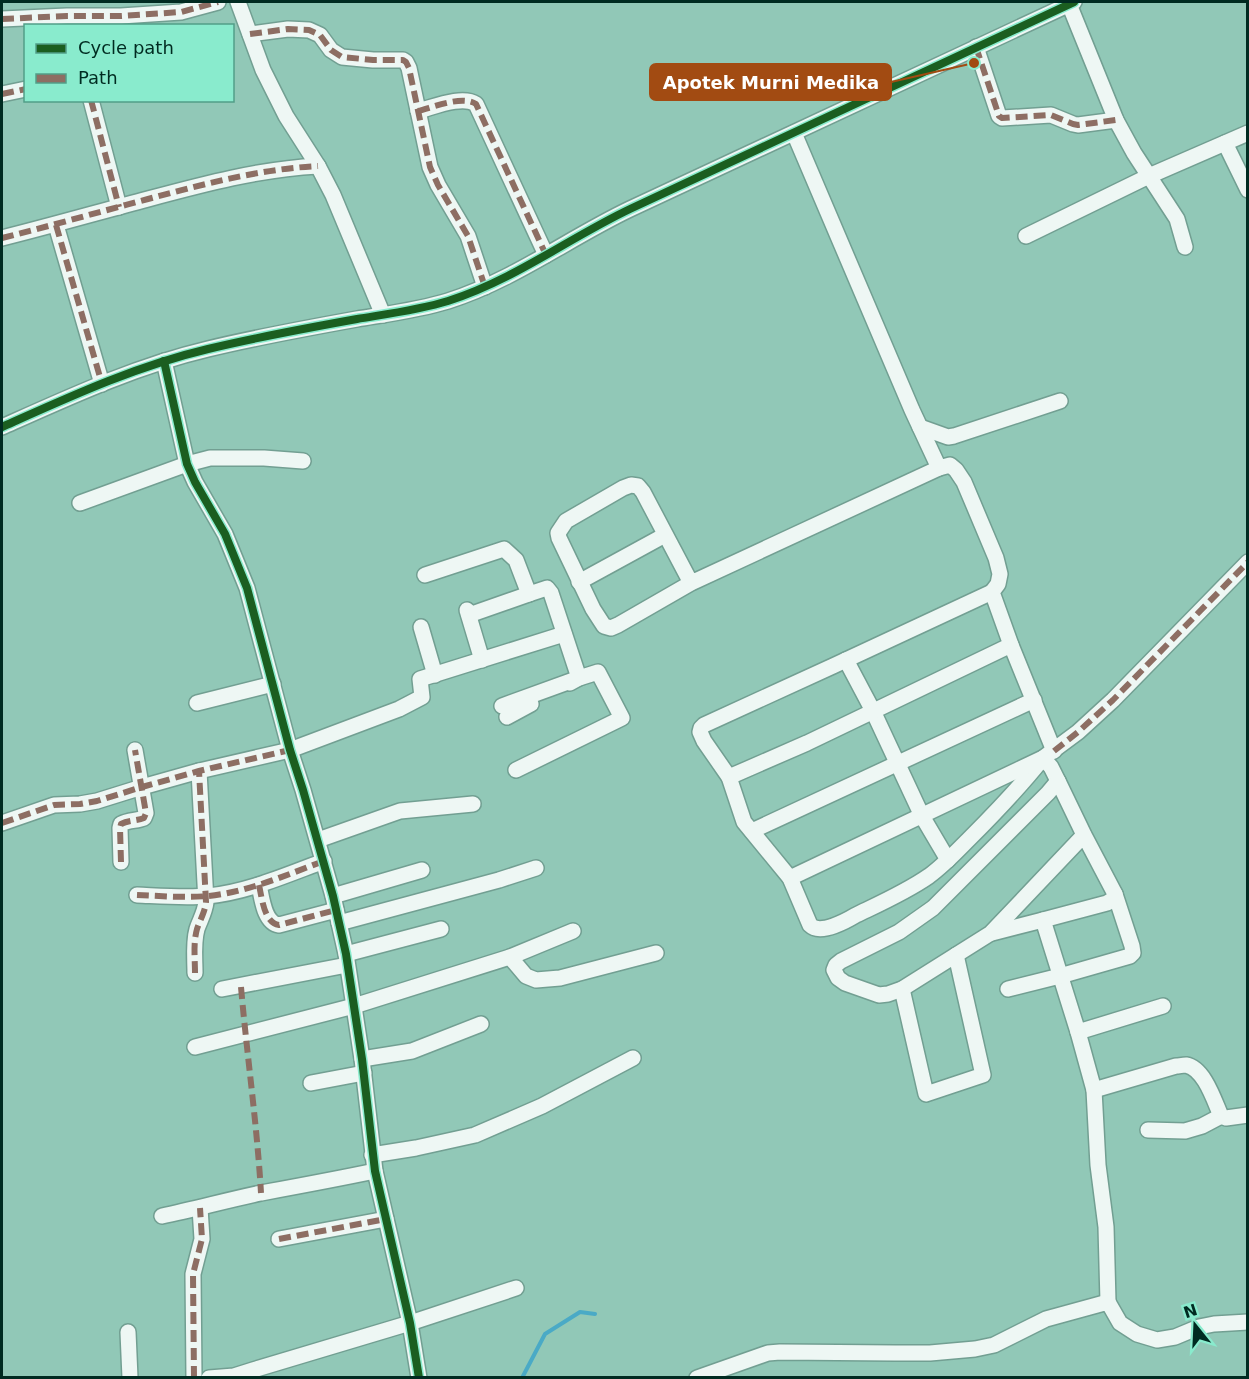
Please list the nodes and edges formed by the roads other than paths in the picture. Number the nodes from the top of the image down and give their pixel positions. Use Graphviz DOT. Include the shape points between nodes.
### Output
graph roads {
  1 [pos="218,2"];
  2 [pos="238,2"];
  3 [pos="1072,3"];
  4 [pos="2,19"];
  5 [pos="69,21"];
  6 [pos="250,34"];
  7 [pos="976,47"];
  8 [pos="24,89"];
  9 [pos="2,94"];
  10 [pos="92,102"];
  11 [pos="418,111"];
  12 [pos="1116,120"];
  13 [pos="794,133"];
  14 [pos="1248,133"];
  15 [pos="1225,143"];
  16 [pos="318,166"];
  17 [pos="1149,176"];
  18 [pos="1248,190"];
  19 [pos="119,207"];
  20 [pos="56,225"];
  21 [pos="1026,236"];
  22 [pos="2,237"];
  23 [pos="1185,247"];
  24 [pos="546,255"];
  25 [pos="485,287"];
  26 [pos="383,315"];
  27 [pos="164,360"];
  28 [pos="102,384"];
  29 [pos="1060,401"];
  30 [pos="2,427"];
  31 [pos="920,427"];
  32 [pos="303,461"];
  33 [pos="187,464"];
  34 [pos="939,468"];
  35 [pos="80,504"];
  36 [pos="666,535"];
  37 [pos="1248,562"];
  38 [pos="425,575"];
  39 [pos="579,582"];
  40 [pos="691,583"];
  41 [pos="992,592"];
  42 [pos="529,594"];
  43 [pos="421,627"];
  44 [pos="564,634"];
  45 [pos="1011,645"];
  46 [pos="482,660"];
  47 [pos="846,660"];
  48 [pos="435,675"];
  49 [pos="579,678"];
  50 [pos="273,684"];
  51 [pos="1034,700"];
  52 [pos="196,703"];
  53 [pos="504,711"];
  54 [pos="873,711"];
  55 [pos="135,750"];
  56 [pos="290,750"];
  57 [pos="898,763"];
  58 [pos="1050,763"];
  59 [pos="516,770"];
  60 [pos="199,771"];
  61 [pos="729,777"];
  62 [pos="142,786"];
  63 [pos="473,804"];
  64 [pos="922,816"];
  65 [pos="2,823"];
  66 [pos="752,831"];
  67 [pos="1084,835"];
  68 [pos="318,840"];
  69 [pos="948,860"];
  70 [pos="324,861"];
  71 [pos="121,862"];
  72 [pos="536,868"];
  73 [pos="422,870"];
  74 [pos="790,878"];
  75 [pos="259,885"];
  76 [pos="1115,894"];
  77 [pos="137,895"];
  78 [pos="206,896"];
  79 [pos="336,910"];
  80 [pos="1043,920"];
  81 [pos="441,929"];
  82 [pos="573,931"];
  83 [pos="991,933"];
  84 [pos="656,953"];
  85 [pos="956,955"];
  86 [pos="510,957"];
  87 [pos="346,960"];
  88 [pos="195,973"];
  89 [pos="1060,976"];
  90 [pos="222,989"];
  91 [pos="902,989"];
  92 [pos="1008,989"];
  93 [pos="354,1006"];
  94 [pos="1162,1006"];
  95 [pos="481,1024"];
  96 [pos="1078,1032"];
  97 [pos="195,1047"];
  98 [pos="633,1058"];
  99 [pos="363,1066"];
  100 [pos="311,1083"];
  101 [pos="1094,1090"];
  102 [pos="1248,1115"];
  103 [pos="1221,1116"];
  104 [pos="1148,1130"];
  105 [pos="372,1155"];
  106 [pos="375,1171"];
  107 [pos="200,1208"];
  108 [pos="162,1216"];
  109 [pos="386,1219"];
  110 [pos="279,1239"];
  111 [pos="516,1288"];
  112 [pos="1108,1302"];
  113 [pos="1248,1322"];
  114 [pos="410,1323"];
  115 [pos="128,1332"];
  116 [pos="130,1377"];
  117 [pos="194,1377"];
  118 [pos="209,1377"];
  119 [pos="419,1377"];
  120 [pos="697,1377"];
  1 -- 5 [label="street" via="181,12"];
  2 -- 6 [label="street"];
  3 -- 7 [label="street"];
  3 -- 12 [label="street"];
  4 -- 5 [label="street"];
  6 -- 11 [label="street" via="309,30 342,57 403,60 409,68"];
  6 -- 16 [label="street" via="273,92"];
  7 -- 12 [label="street" via="1002,118 1051,115 1078,125"];
  7 -- 13 [label="street"];
  8 -- 9 [label="street"];
  10 -- 19 [label="street"];
  11 -- 24 [label="street" via="460,101 476,104"];
  11 -- 25 [label="street" via="430,167 468,236"];
  12 -- 17 [label="street"];
  13 -- 24 [label="street" via="621,214"];
  13 -- 31 [label="street"];
  14 -- 15 [label="street"];
  15 -- 17 [label="street"];
  15 -- 18 [label="street"];
  16 -- 19 [label="street" via="226,179"];
  16 -- 26 [label="street"];
  17 -- 21 [label="street"];
  17 -- 23 [label="street" via="1177,219"];
  19 -- 20 [label="street"];
  20 -- 22 [label="street"];
  20 -- 28 [label="street"];
  24 -- 25 [label="street"];
  25 -- 26 [label="street" via="447,301"];
  26 -- 27 [label="street"];
  27 -- 28 [label="street"];
  27 -- 33 [label="street"];
  28 -- 30 [label="street"];
  29 -- 31 [label="street" via="962,435 948,436"];
  31 -- 34 [label="street"];
  32 -- 33 [label="street" via="234,458"];
  33 -- 35 [label="street"];
  33 -- 50 [label="street" via="225,534 247,588"];
  34 -- 40 [label="street"];
  34 -- 41 [label="street" via="950,465 967,488 1000,573"];
  36 -- 39 [label="street"];
  36 -- 39 [label="street" via="638,486 623,488 566,520 558,533"];
  36 -- 40 [label="street"];
  37 -- 58 [label="street"];
  38 -- 42 [label="street" via="504,549 516,560"];
  39 -- 40 [label="street" via="604,626 610,628"];
  41 -- 45 [label="street"];
  41 -- 47 [label="street"];
  42 -- 44 [label="street" via="547,588"];
  42 -- 46 [label="street" via="468,613"];
  43 -- 48 [label="street"];
  44 -- 46 [label="street"];
  44 -- 49 [label="street"];
  45 -- 51 [label="street"];
  45 -- 54 [label="street"];
  46 -- 48 [label="street"];
  47 -- 54 [label="street"];
  47 -- 61 [label="street" via="701,728 702,736"];
  48 -- 56 [label="street" via="420,679 422,697 399,709"];
  49 -- 53 [label="street"];
  49 -- 59 [label="street" via="598,672 622,718"];
  50 -- 52 [label="street"];
  50 -- 56 [label="street"];
  51 -- 57 [label="street"];
  51 -- 58 [label="street"];
  54 -- 57 [label="street"];
  54 -- 61 [label="street"];
  55 -- 62 [label="street"];
  56 -- 60 [label="street"];
  56 -- 68 [label="street"];
  57 -- 64 [label="street"];
  57 -- 66 [label="street"];
  58 -- 64 [label="street" via="1019,769"];
  58 -- 67 [label="street"];
  58 -- 69 [label="street" via="1022,785"];
  58 -- 91 [label="street" via="1048,793 933,908 899,932 841,961 834,970 845,983 879,995"];
  60 -- 62 [label="street"];
  60 -- 78 [label="street"];
  61 -- 66 [label="street" via="744,822"];
  62 -- 65 [label="street" via="97,801 54,805"];
  62 -- 71 [label="street" via="146,813 144,818 121,824"];
  63 -- 68 [label="street" via="400,811"];
  64 -- 69 [label="street"];
  64 -- 74 [label="street"];
  66 -- 74 [label="street"];
  67 -- 76 [label="street"];
  67 -- 83 [label="street"];
  68 -- 70 [label="street"];
  69 -- 74 [label="street" via="909,888 820,930 810,926"];
  70 -- 75 [label="street"];
  70 -- 79 [label="street"];
  72 -- 79 [label="street" via="499,880"];
  73 -- 79 [label="street"];
  75 -- 78 [label="street"];
  75 -- 79 [label="street" via="274,925"];
  76 -- 80 [label="street" via="1107,903"];
  76 -- 89 [label="street" via="1133,953"];
  77 -- 78 [label="street"];
  78 -- 88 [label="street" via="195,939"];
  79 -- 87 [label="street"];
  80 -- 83 [label="street"];
  80 -- 89 [label="street"];
  81 -- 87 [label="street"];
  82 -- 86 [label="street"];
  83 -- 85 [label="street"];
  84 -- 86 [label="street" via="560,978 536,980 526,976"];
  85 -- 91 [label="street"];
  85 -- 91 [label="street" via="983,1075 926,1094"];
  86 -- 93 [label="street"];
  87 -- 90 [label="street"];
  87 -- 93 [label="street"];
  89 -- 92 [label="street"];
  89 -- 96 [label="street"];
  93 -- 97 [label="street"];
  93 -- 99 [label="street"];
  94 -- 96 [label="street"];
  95 -- 99 [label="street"];
  96 -- 101 [label="street"];
  98 -- 105 [label="street" via="542,1106 475,1135"];
  99 -- 100 [label="street"];
  99 -- 105 [label="street"];
  101 -- 103 [label="street" via="1186,1065 1202,1076"];
  101 -- 112 [label="street"];
  102 -- 103 [label="street"];
  103 -- 104 [label="street" via="1185,1131"];
  105 -- 106 [label="street"];
  106 -- 107 [label="street"];
  106 -- 109 [label="street"];
  107 -- 108 [label="street"];
  107 -- 117 [label="street" via="202,1239 193,1274"];
  109 -- 110 [label="street"];
  109 -- 114 [label="street"];
  111 -- 114 [label="street"];
  112 -- 113 [label="street" via="1120,1323 1156,1340 1214,1324"];
  112 -- 120 [label="street" via="1046,1319 994,1345 975,1349 930,1353 774,1353"];
  114 -- 118 [label="street" via="234,1376"];
  114 -- 119 [label="street"];
  115 -- 116 [label="street"];
}
